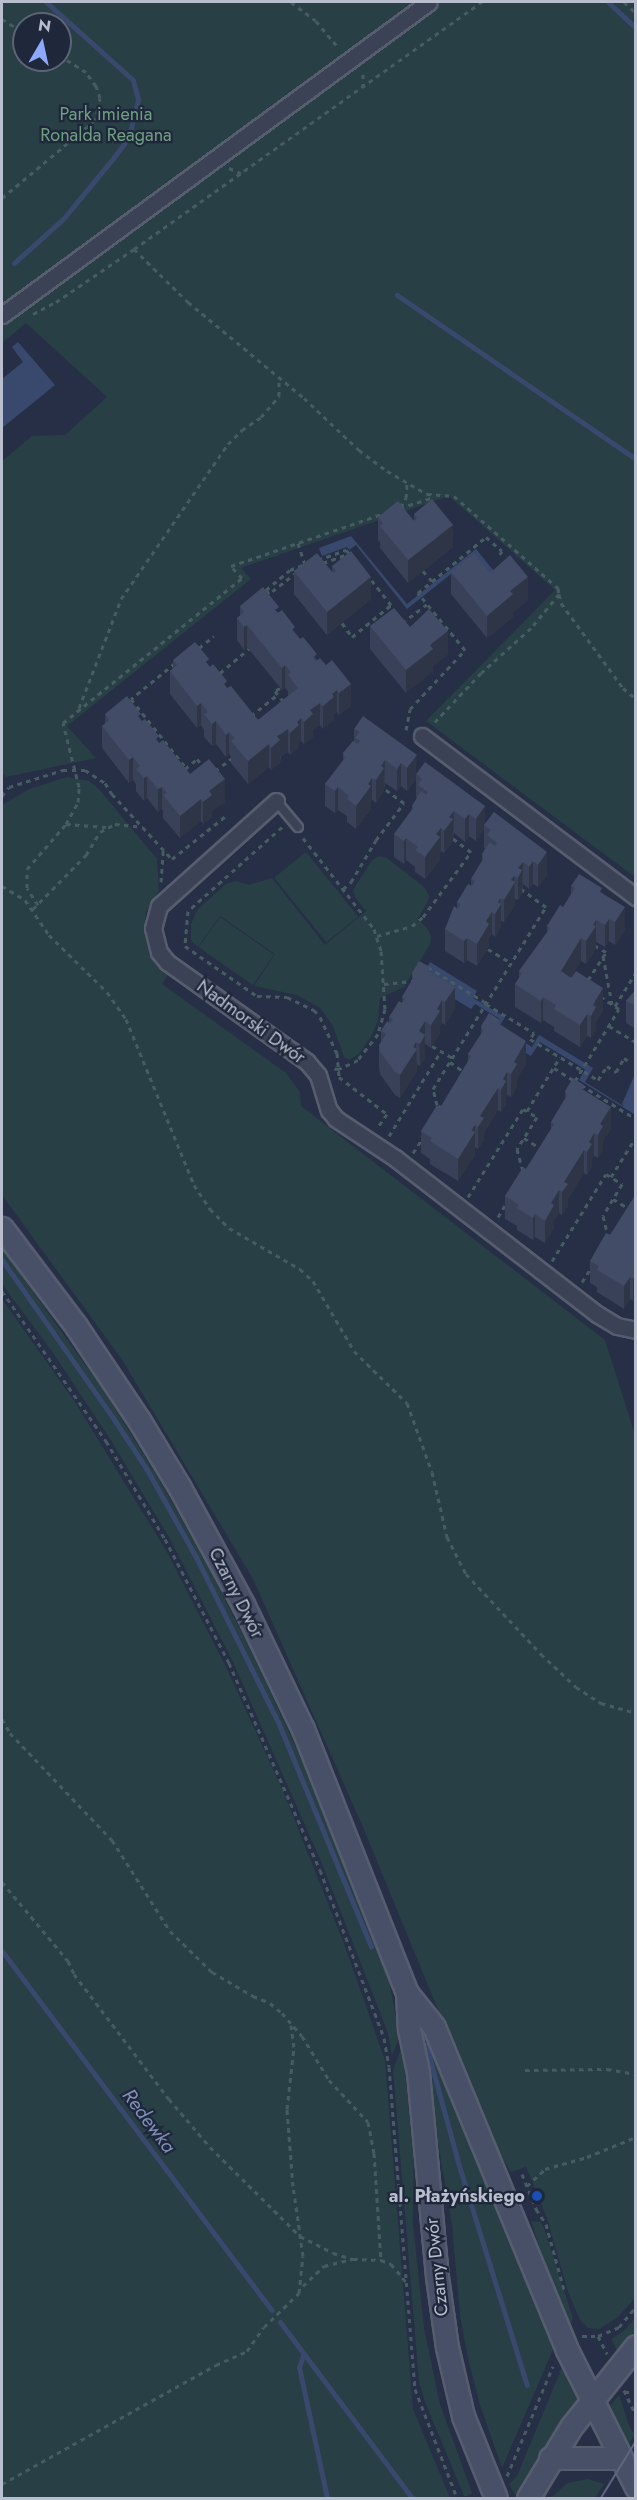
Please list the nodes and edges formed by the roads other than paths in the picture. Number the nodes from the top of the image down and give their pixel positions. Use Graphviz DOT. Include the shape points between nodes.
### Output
graph roads {
  1 [pos="429,2"];
  2 [pos="2,315"];
  3 [pos="422,736"];
  4 [pos="276,801"];
  5 [pos="298,827"];
  6 [pos="636,897"];
  7 [pos="2,1228"];
  8 [pos="636,1330"];
  9 [pos="407,1992"];
  10 [pos="636,2346"];
  11 [pos="591,2399"];
  12 [pos="550,2458"];
  13 [pos="620,2458"];
  14 [pos="636,2487"];
  15 [pos="494,2495"];
  16 [pos="528,2499"];
  1 -- 2 [label="street"];
  3 -- 6 [label="street"];
  4 -- 5 [label="lane"];
  4 -- 8 [label="street, Nadmorski Dwór" via="159,906 153,928 157,946 167,962 315,1069 336,1119 394,1158 597,1314 617,1326"];
  7 -- 9 [label="main road, Czarny Dwór" via="76,1326 139,1420 243,1604 303,1729"];
  9 -- 11 [label="main road, Czarny Dwór" via="434,2027 576,2339"];
  9 -- 15 [label="main road, Czarny Dwór" via="447,2347 463,2416"];
  10 -- 11 [label="main road"];
  11 -- 12 [label="main road"];
  11 -- 13 [label="main road, Czarny Dwór"];
  12 -- 13 [label="main road"];
  12 -- 16 [label="main road"];
  13 -- 14 [label="main road, Czarny Dwór"];
}
